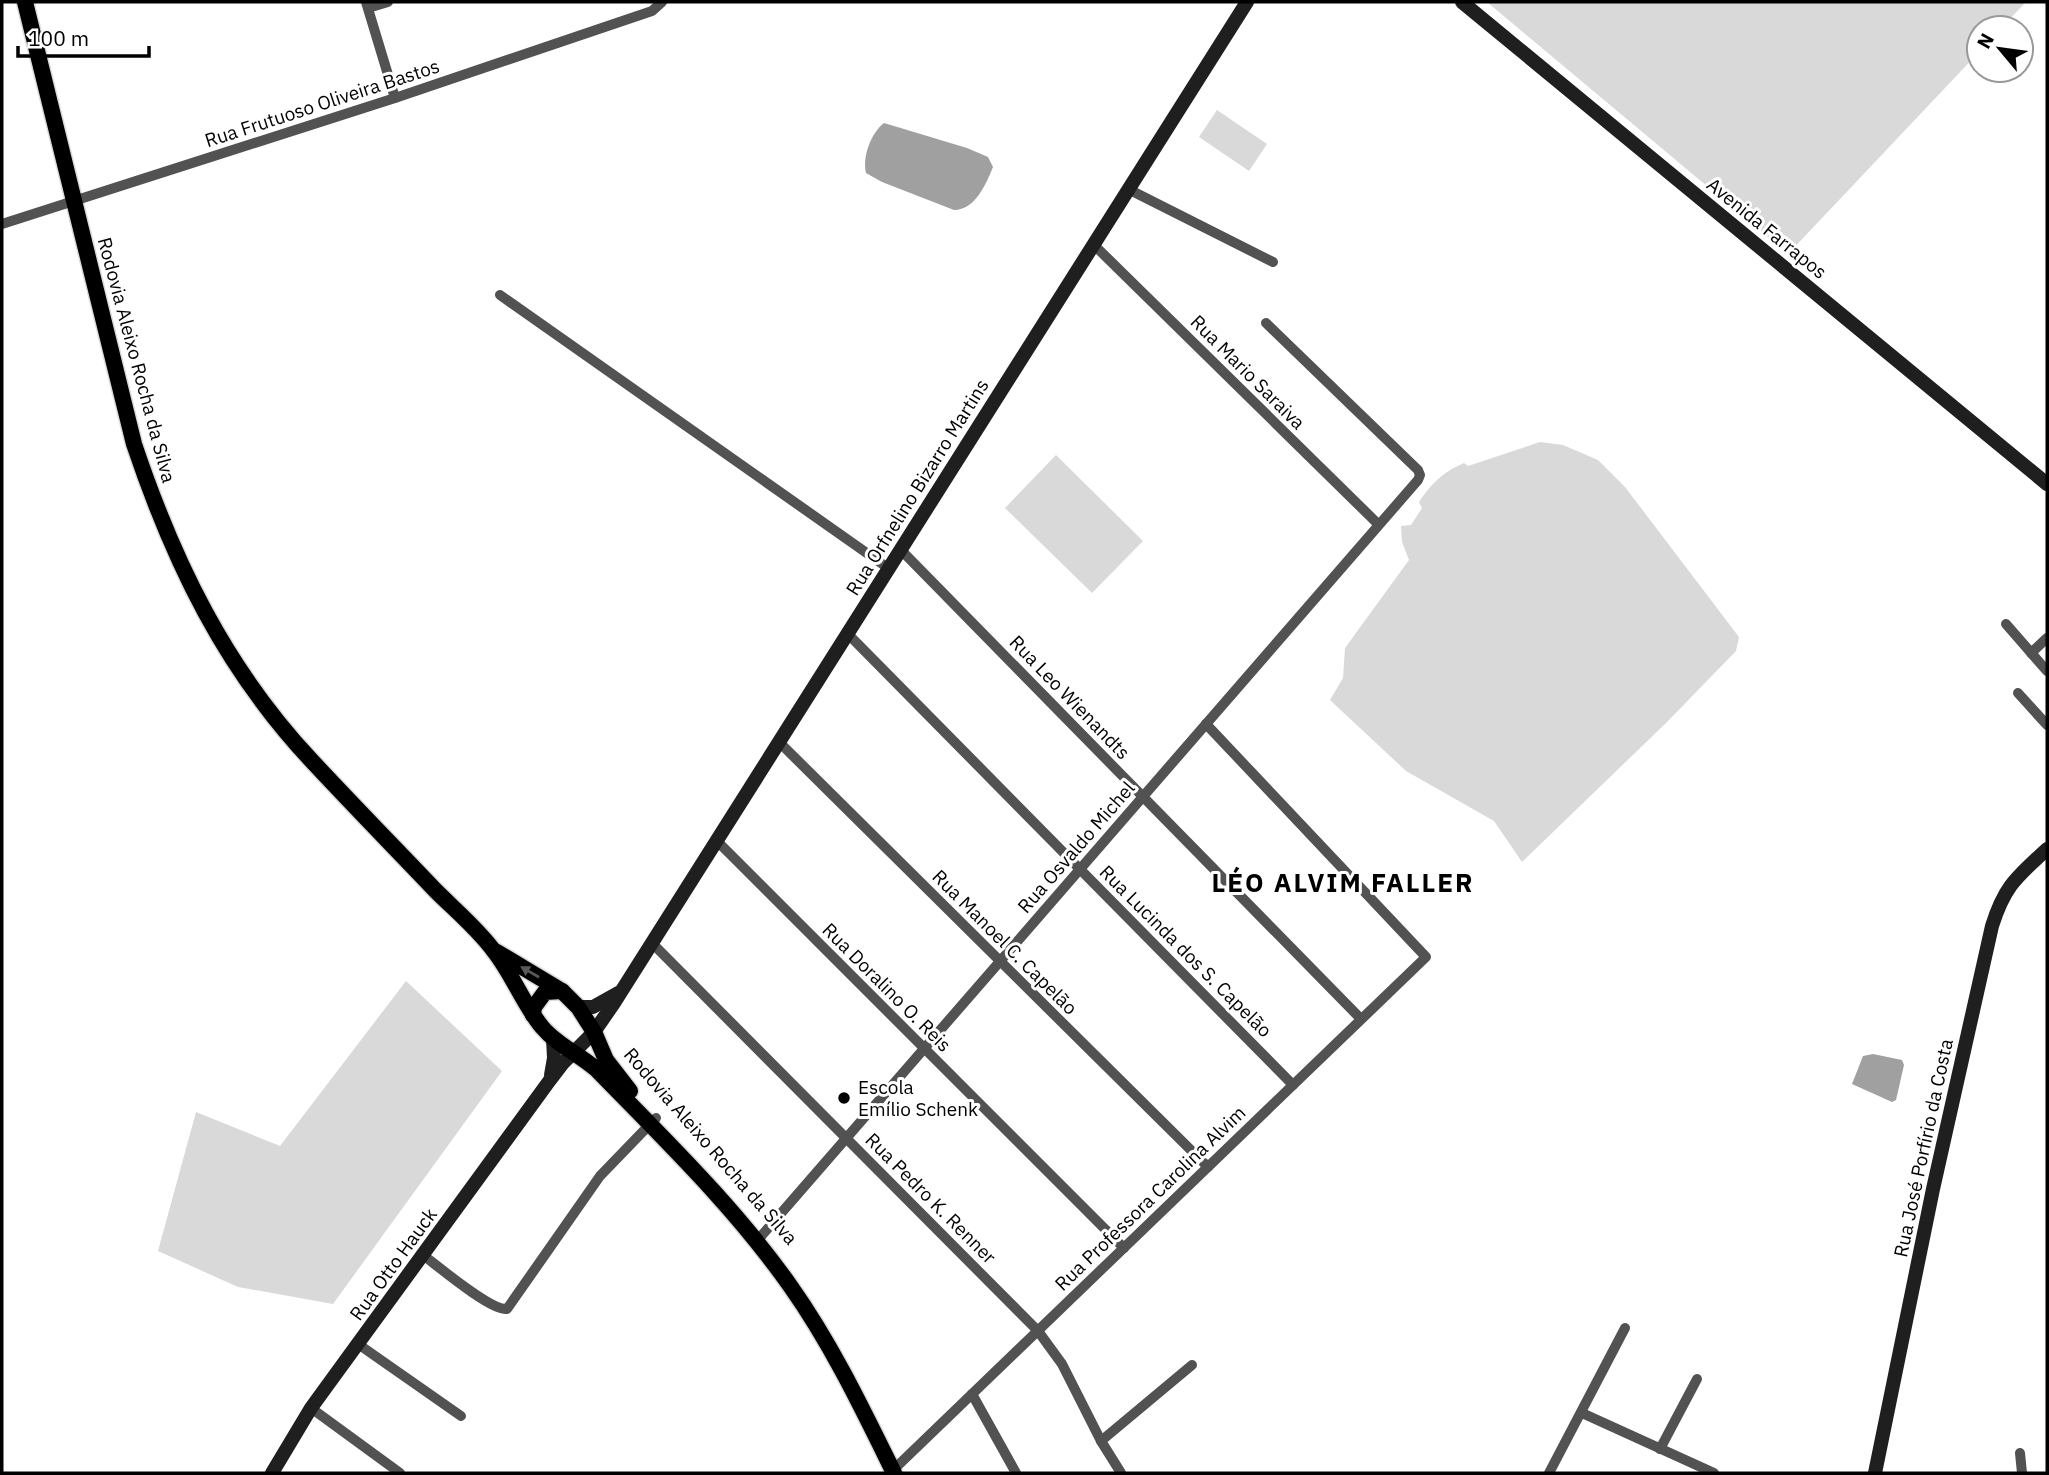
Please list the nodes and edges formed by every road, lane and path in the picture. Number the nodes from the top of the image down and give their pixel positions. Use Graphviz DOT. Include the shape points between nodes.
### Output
graph roads {
  1 [pos="25,2"];
  2 [pos="388,2"];
  3 [pos="662,2"];
  4 [pos="1247,2"];
  5 [pos="1462,2"];
  6 [pos="367,5"];
  7 [pos="395,98"];
  8 [pos="1128,190"];
  9 [pos="74,202"];
  10 [pos="2,224"];
  11 [pos="1093,244"];
  12 [pos="1273,262"];
  13 [pos="500,295"];
  14 [pos="1266,323"];
  15 [pos="2047,484"];
  16 [pos="1378,524"];
  17 [pos="900,549"];
  18 [pos="888,568"];
  19 [pos="2006,624"];
  20 [pos="847,632"];
  21 [pos="2047,638"];
  22 [pos="2031,653"];
  23 [pos="2047,671"];
  24 [pos="2018,693"];
  25 [pos="1206,723"];
  26 [pos="2047,725"];
  27 [pos="778,741"];
  28 [pos="1143,796"];
  29 [pos="716,840"];
  30 [pos="2047,849"];
  31 [pos="1080,869"];
  32 [pos="651,942"];
  33 [pos="495,951"];
  34 [pos="1000,961"];
  35 [pos="562,991"];
  36 [pos="619,992"];
  37 [pos="578,1007"];
  38 [pos="533,1015"];
  39 [pos="1362,1019"];
  40 [pos="594,1032"];
  41 [pos="553,1040"];
  42 [pos="924,1049"];
  43 [pos="574,1051"];
  44 [pos="550,1080"];
  45 [pos="1293,1085"];
  46 [pos="653,1121"];
  47 [pos="847,1138"];
  48 [pos="1208,1167"];
  49 [pos="760,1237"];
  50 [pos="1124,1248"];
  51 [pos="423,1255"];
  52 [pos="1625,1328"];
  53 [pos="1038,1331"];
  54 [pos="358,1344"];
  55 [pos="1192,1365"];
  56 [pos="1697,1379"];
  57 [pos="972,1394"];
  58 [pos="311,1408"];
  59 [pos="1582,1413"];
  60 [pos="461,1416"];
  61 [pos="1101,1441"];
  62 [pos="1660,1449"];
  63 [pos="2020,1453"];
  64 [pos="896,1471"];
  65 [pos="1118,1472"];
  66 [pos="272,1473"];
  67 [pos="400,1473"];
  68 [pos="1016,1473"];
  69 [pos="1549,1473"];
  70 [pos="1714,1473"];
  71 [pos="1875,1473"];
  72 [pos="2022,1473"];
  1 -- 9 [label="main road, Rodovia Aleixo Rocha da Silva"];
  2 -- 6 [label="street"];
  3 -- 7 [label="street, Rua Frutuoso Oliveira Bastos" via="652,11"];
  4 -- 8 [label="street, Rua Orfnelino Bizarro Martins"];
  5 -- 15 [label="street, Avenida Farrapos"];
  6 -- 7 [label="street"];
  7 -- 9 [label="street, Rua Frutuoso Oliveira Bastos"];
  8 -- 11 [label="street, Rua Orfnelino Bizarro Martins"];
  8 -- 12 [label="street"];
  9 -- 10 [label="street, Rua Frutuoso Oliveira Bastos"];
  9 -- 33 [label="main road, Rodovia Aleixo Rocha da Silva" via="134,444 155,507 197,600 274,717"];
  11 -- 16 [label="street, Rua Mario Saraiva"];
  11 -- 17 [label="street, Rua Orfnelino Bizarro Martins"];
  13 -- 18 [label="street"];
  14 -- 16 [label="street, Rua Osvaldo Michel" via="1420,475"];
  16 -- 25 [label="street, Rua Osvaldo Michel"];
  17 -- 18 [label="street, Rua Orfnelino Bizarro Martins"];
  17 -- 28 [label="street, Rua Leo Wienandts"];
  18 -- 20 [label="street, Rua Orfnelino Bizarro Martins"];
  19 -- 22 [label="street"];
  20 -- 27 [label="street, Rua Orfnelino Bizarro Martins"];
  20 -- 31 [label="street, Rua Lucinda dos S. Capelão"];
  21 -- 22 [label="street"];
  22 -- 23 [label="street"];
  24 -- 26 [label="street"];
  25 -- 28 [label="street, Rua Osvaldo Michel"];
  25 -- 39 [label="street, Rua Professora Carolina Alvim" via="1426,957"];
  27 -- 29 [label="street, Rua Orfnelino Bizarro Martins"];
  27 -- 34 [label="street, Rua Manoel C. Capelão"];
  28 -- 31 [label="street, Rua Osvaldo Michel"];
  28 -- 39 [label="street, Rua Leo Wienandts"];
  29 -- 32 [label="street, Rua Orfnelino Bizarro Martins"];
  29 -- 42 [label="street, Rua Doralino O. Reis"];
  30 -- 71 [label="street, Rua José Porfírio da Costa" via="2009,885 1992,926"];
  31 -- 34 [label="street, Rua Osvaldo Michel"];
  31 -- 45 [label="street, Rua Lucinda dos S. Capelão"];
  32 -- 36 [label="street, Rua Orfnelino Bizarro Martins"];
  32 -- 47 [label="street, Rua Pedro K. Renner"];
  35 -- 33 [label="main road, Rodovia Aleixo Rocha da Silva, one-way"];
  33 -- 38 [label="main road, Rodovia Aleixo Rocha da Silva"];
  34 -- 42 [label="street, Rua Osvaldo Michel"];
  34 -- 48 [label="street, Rua Manoel C. Capelão"];
  35 -- 37 [label="main road, Rodovia Aleixo Rocha da Silva"];
  35 -- 38 [label="main road" via="545,992"];
  36 -- 37 [label="street" via="593,1007"];
  36 -- 40 [label="street, Rua Orfnelino Bizarro Martins"];
  37 -- 40 [label="main road, Rodovia Aleixo Rocha da Silva"];
  38 -- 41 [label="main road, Rodovia Aleixo Rocha da Silva"];
  39 -- 45 [label="street, Rua Professora Carolina Alvim"];
  40 -- 43 [label="street, Rua Orfnelino Bizarro Martins"];
  40 -- 46 [label="main road, Rodovia Aleixo Rocha da Silva" via="606,1060"];
  41 -- 43 [label="main road, Rodovia Aleixo Rocha da Silva"];
  41 -- 44 [label="street"];
  42 -- 47 [label="street, Rua Osvaldo Michel"];
  42 -- 50 [label="street, Rua Doralino O. Reis"];
  43 -- 44 [label="street, Rua Orfnelino Bizarro Martins"];
  43 -- 46 [label="main road, Rodovia Aleixo Rocha da Silva"];
  44 -- 51 [label="street, Rua Otto Hauck"];
  45 -- 48 [label="street, Rua Professora Carolina Alvim"];
  46 -- 49 [label="main road, Rodovia Aleixo Rocha da Silva" via="710,1173"];
  46 -- 51 [label="street" via="600,1176 510,1307 502,1310 487,1302"];
  47 -- 49 [label="street, Rua Osvaldo Michel"];
  47 -- 53 [label="street, Rua Pedro K. Renner"];
  48 -- 50 [label="street, Rua Professora Carolina Alvim"];
  49 -- 64 [label="main road, Rodovia Aleixo Rocha da Silva" via="801,1284 848,1360"];
  50 -- 53 [label="street, Rua Professora Carolina Alvim"];
  51 -- 54 [label="street, Rua Otto Hauck"];
  52 -- 59 [label="street"];
  53 -- 57 [label="street, Rua Professora Carolina Alvim"];
  53 -- 61 [label="street, Rua Pedro K. Renner" via="1062,1364"];
  54 -- 58 [label="street, Rua Otto Hauck"];
  54 -- 60 [label="street"];
  55 -- 61 [label="street"];
  56 -- 62 [label="street"];
  57 -- 64 [label="street, Rua Professora Carolina Alvim"];
  57 -- 68 [label="street"];
  58 -- 66 [label="street, Rua Otto Hauck"];
  58 -- 67 [label="street"];
  59 -- 62 [label="street"];
  59 -- 69 [label="street"];
  61 -- 65 [label="street, Rua Pedro K. Renner"];
  62 -- 70 [label="street"];
  63 -- 72 [label="street"];
}
